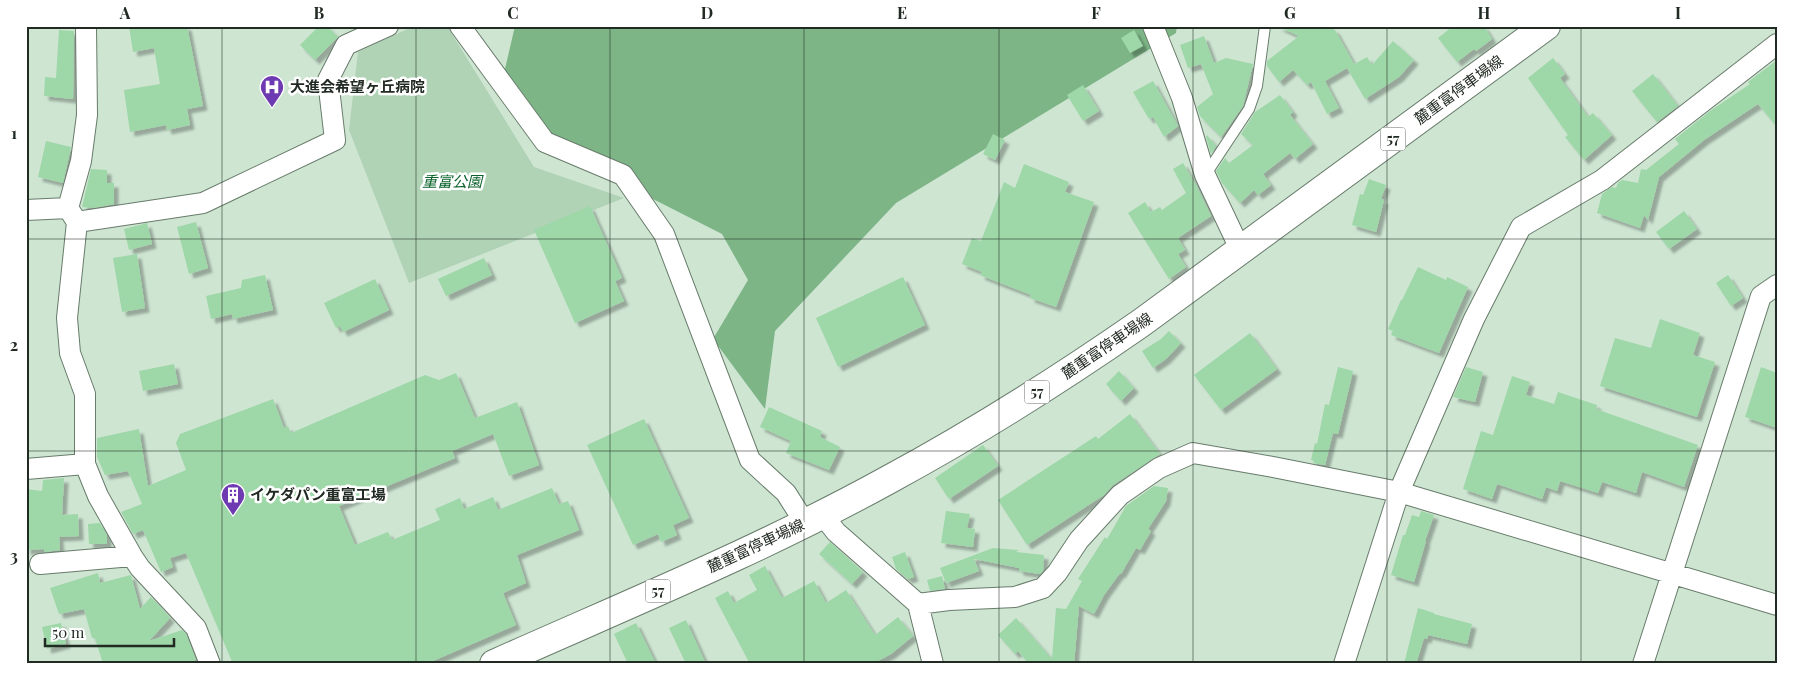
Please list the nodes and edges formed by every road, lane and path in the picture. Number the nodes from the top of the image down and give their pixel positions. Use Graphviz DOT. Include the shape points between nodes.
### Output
graph roads {
  1 [pos="86,26"];
  2 [pos="388,26"];
  3 [pos="460,26"];
  4 [pos="1153,26"];
  5 [pos="1265,26"];
  6 [pos="1546,26"];
  7 [pos="1777,44"];
  8 [pos="1205,175"];
  9 [pos="26,210"];
  10 [pos="72,215"];
  11 [pos="1241,251"];
  12 [pos="1777,285"];
  13 [pos="85,464"];
  14 [pos="26,469"];
  15 [pos="1399,492"];
  16 [pos="813,519"];
  17 [pos="132,556"];
  18 [pos="40,564"];
  19 [pos="1673,574"];
  20 [pos="918,604"];
  21 [pos="1777,605"];
  22 [pos="210,664"];
  23 [pos="494,664"];
  24 [pos="933,664"];
  25 [pos="1344,664"];
  26 [pos="1643,664"];
  1 -- 10 [label="street" via="87,115"];
  2 -- 10 [label="street" via="346,45 328,80 335,140 203,203"];
  3 -- 16 [label="street" via="545,142 623,175 664,234 750,460"];
  4 -- 8 [label="street" via="1182,98"];
  5 -- 8 [label="lane" via="1257,86 1249,109"];
  6 -- 11 [label="main road, 麓重富停車場線 / 57"];
  7 -- 15 [label="street" via="1602,180 1521,227 1474,318"];
  8 -- 11 [label="street"];
  9 -- 10 [label="street"];
  10 -- 13 [label="street" via="67,318 70,353 85,394"];
  11 -- 16 [label="main road, 麓重富停車場線 / 57" via="1068,373 968,435"];
  12 -- 19 [label="street" via="1761,296"];
  13 -- 14 [label="street"];
  13 -- 17 [label="street" via="98,496"];
  15 -- 19 [label="street"];
  15 -- 20 [label="street" via="1193,453 1159,468 1120,495 1043,588 1015,597"];
  15 -- 25 [label="street"];
  16 -- 20 [label="street" via="836,532"];
  16 -- 23 [label="main road, 麓重富停車場線 / 57"];
  17 -- 18 [label="street"];
  17 -- 22 [label="street" via="196,628"];
  19 -- 21 [label="street"];
  19 -- 26 [label="street"];
  20 -- 24 [label="street"];
}
